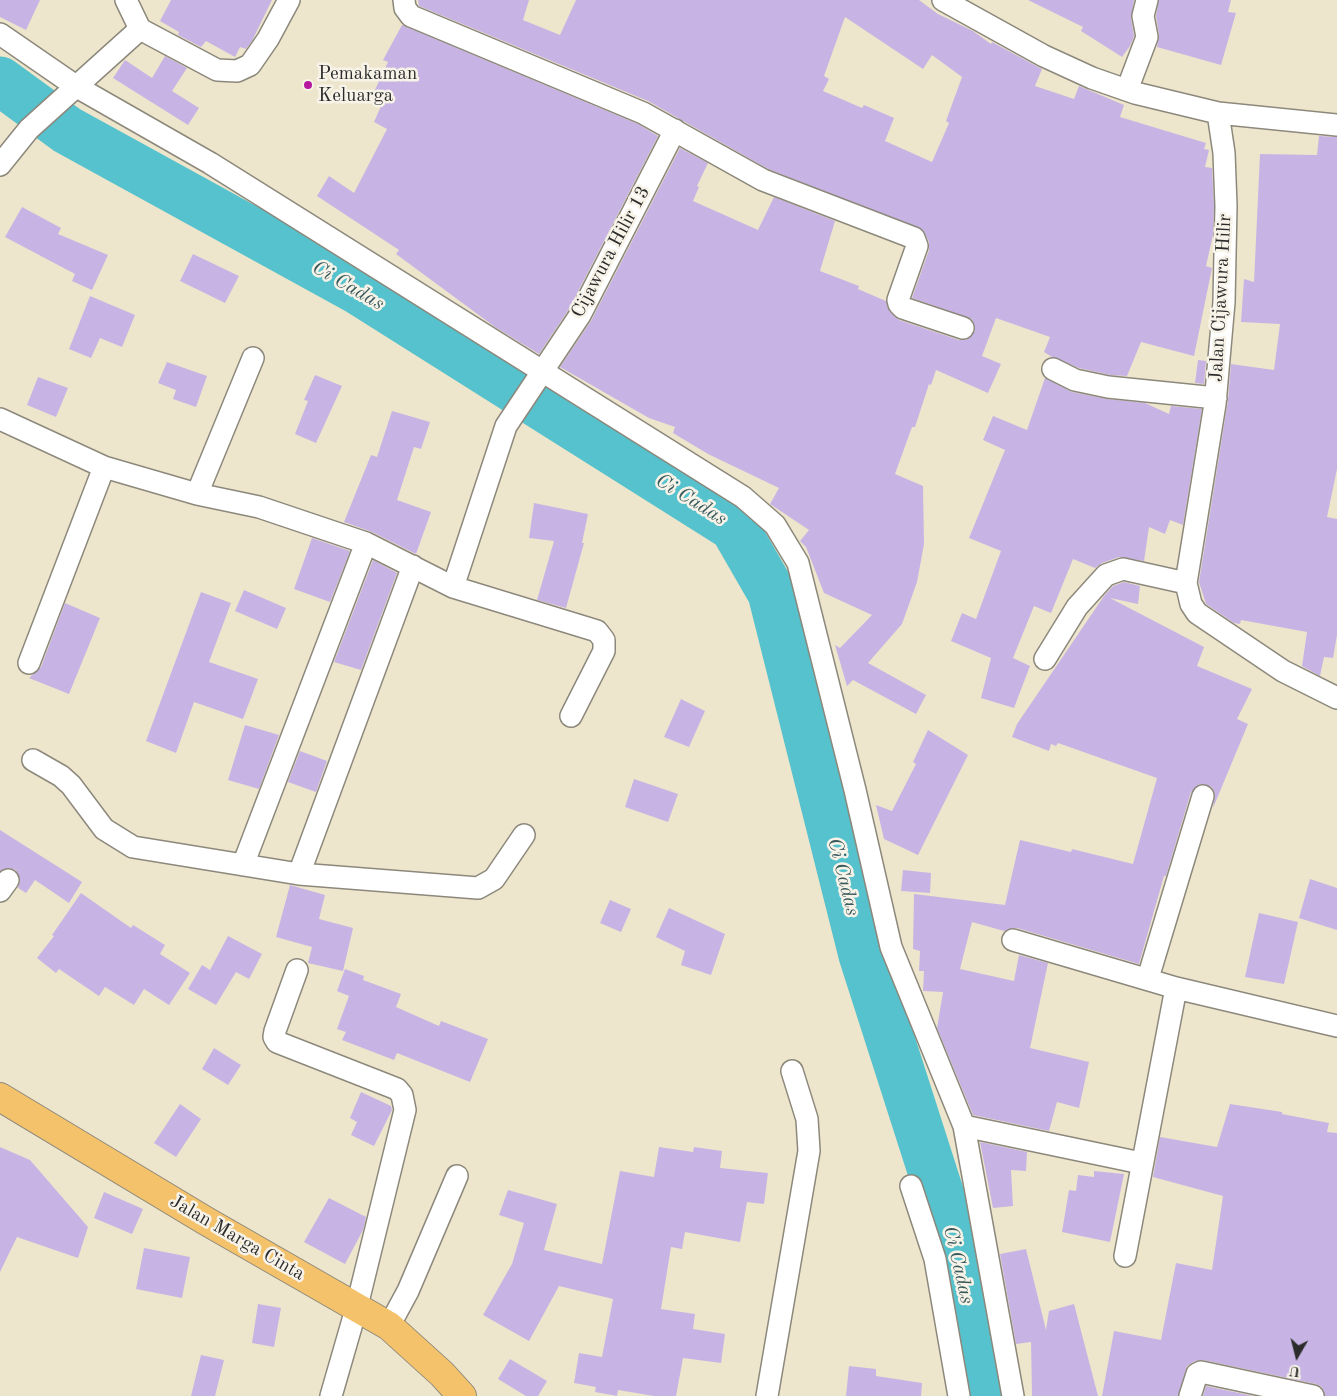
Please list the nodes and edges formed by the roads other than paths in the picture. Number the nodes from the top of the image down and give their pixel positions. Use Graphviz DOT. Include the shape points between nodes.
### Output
graph roads {
  1 [pos="126,0"];
  2 [pos="289,0"];
  3 [pos="404,0"];
  4 [pos="943,0"];
  5 [pos="1147,0"];
  6 [pos="140,28"];
  7 [pos="0,34"];
  8 [pos="1127,90"];
  9 [pos="71,91"];
  10 [pos="1218,113"];
  11 [pos="1337,125"];
  12 [pos="675,130"];
  13 [pos="0,165"];
  14 [pos="963,328"];
  15 [pos="253,358"];
  16 [pos="1053,369"];
  17 [pos="539,378"];
  18 [pos="1216,398"];
  19 [pos="0,419"];
  20 [pos="104,467"];
  21 [pos="198,494"];
  22 [pos="366,543"];
  23 [pos="413,566"];
  24 [pos="1186,583"];
  25 [pos="453,587"];
  26 [pos="1044,659"];
  27 [pos="28,663"];
  28 [pos="1337,698"];
  29 [pos="571,716"];
  30 [pos="33,760"];
  31 [pos="1203,796"];
  32 [pos="524,835"];
  33 [pos="243,865"];
  34 [pos="300,874"];
  35 [pos="1013,940"];
  36 [pos="297,970"];
  37 [pos="1148,978"];
  38 [pos="1176,988"];
  39 [pos="1337,1026"];
  40 [pos="792,1071"];
  41 [pos="0,1096"];
  42 [pos="964,1126"];
  43 [pos="1141,1164"];
  44 [pos="457,1176"];
  45 [pos="911,1186"];
  46 [pos="1125,1256"];
  47 [pos="357,1306"];
  48 [pos="389,1326"];
  49 [pos="330,1396"];
  50 [pos="462,1396"];
  51 [pos="767,1396"];
  52 [pos="959,1396"];
  53 [pos="1013,1396"];
  54 [pos="1190,1396"];
  55 [pos="1313,1396"];
  1 -- 6 [label="street"];
  2 -- 6 [label="street" via="250,65 237,71 222,71 208,66"];
  3 -- 12 [label="street" via="411,16 643,113"];
  4 -- 8 [label="street" via="1044,56"];
  5 -- 8 [label="street" via="1144,16 1147,36"];
  6 -- 9 [label="street"];
  7 -- 9 [label="street"];
  8 -- 10 [label="street"];
  9 -- 13 [label="street" via="29,129"];
  9 -- 17 [label="street" via="210,163"];
  10 -- 11 [label="street"];
  10 -- 18 [label="street, Jalan Cijawura Hilir" via="1224,153 1226,206 1224,302"];
  12 -- 14 [label="street" via="763,180 914,238 917,246 899,304"];
  12 -- 17 [label="street, Cijawura Hilir 13" via="580,315"];
  15 -- 21 [label="street"];
  16 -- 18 [label="street" via="1075,380 1108,387"];
  17 -- 25 [label="street, Cijawura Hilir 13" via="506,426"];
  17 -- 42 [label="street" via="743,497 774,525 798,563 891,947"];
  18 -- 24 [label="street, Jalan Cijawura Hilir"];
  19 -- 20 [label="street"];
  20 -- 21 [label="street"];
  20 -- 27 [label="street"];
  21 -- 22 [label="street" via="259,507"];
  22 -- 23 [label="street"];
  22 -- 33 [label="street"];
  23 -- 25 [label="street"];
  23 -- 34 [label="street"];
  24 -- 26 [label="street" via="1123,569 1106,575 1078,607"];
  24 -- 28 [label="street, Jalan Cijawura Hilir" via="1191,604 1197,613 1283,671"];
  25 -- 29 [label="street" via="597,631 604,640 604,651"];
  30 -- 33 [label="street" via="49,767 71,785 104,829 117,839 149,851"];
  31 -- 37 [label="street"];
  32 -- 34 [label="street" via="494,879 478,888"];
  33 -- 34 [label="street"];
  35 -- 37 [label="street"];
  36 -- 47 [label="street" via="275,1031 277,1042 397,1089 404,1102 405,1110"];
  37 -- 38 [label="street"];
  38 -- 39 [label="street"];
  38 -- 43 [label="street"];
  40 -- 51 [label="street" via="807,1119 809,1151"];
  41 -- 47 [label="main road, Jalan Marga Cinta" via="206,1222"];
  42 -- 43 [label="street"];
  42 -- 53 [label="street"];
  43 -- 46 [label="street"];
  44 -- 48 [label="street" via="408,1291"];
  45 -- 52 [label="street" via="935,1259"];
  47 -- 48 [label="main road, Jalan Marga Cinta"];
  47 -- 49 [label="street"];
  48 -- 50 [label="main road, Jalan Marga Cinta"];
  54 -- 55 [label="street" via="1197,1374 1201,1372"];
}
